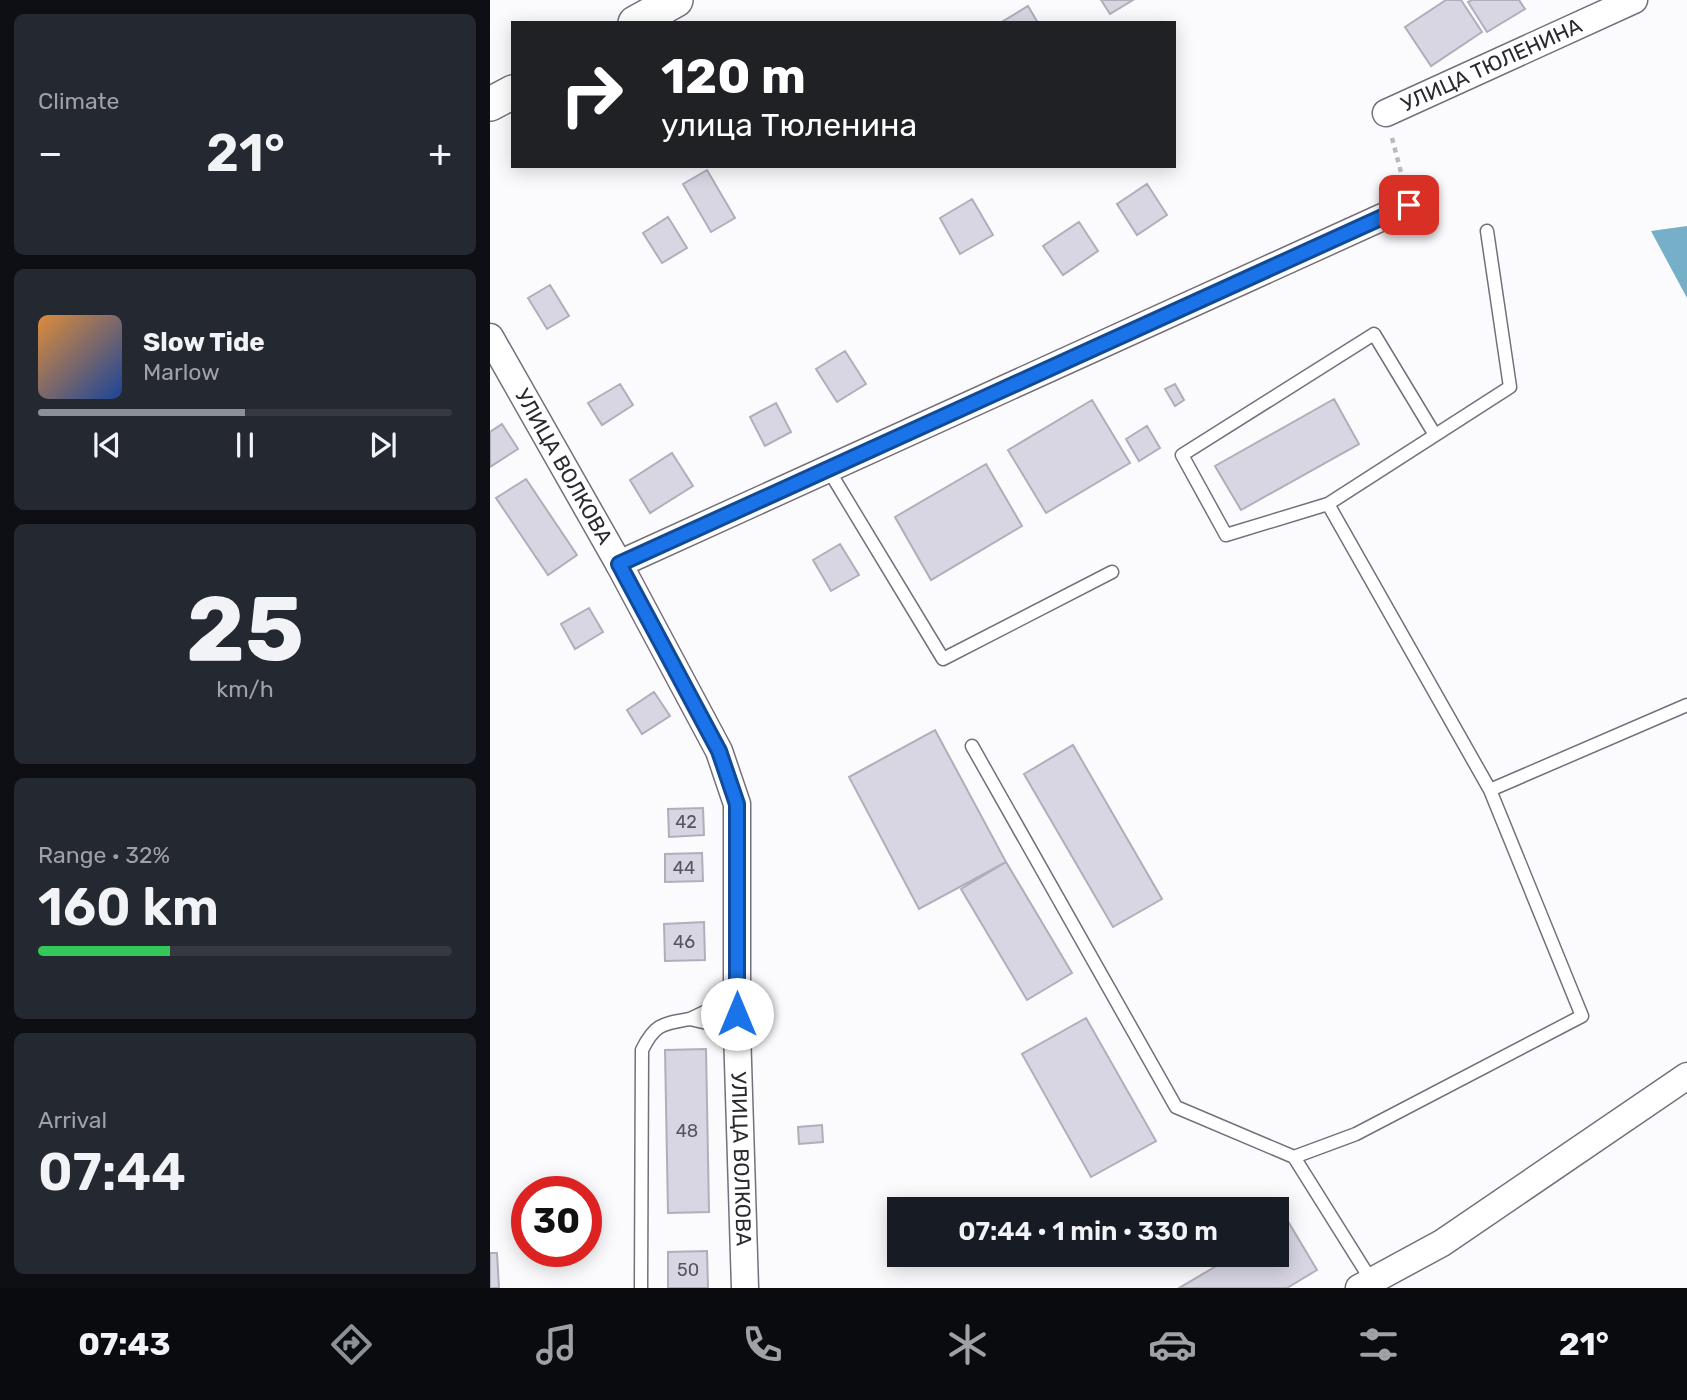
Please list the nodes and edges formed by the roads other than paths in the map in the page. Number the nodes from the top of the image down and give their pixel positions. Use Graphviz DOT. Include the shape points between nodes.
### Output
graph roads {
  1 [pos="676,0"];
  2 [pos="1634,0"];
  3 [pos="639,21"];
  4 [pos="511,93"];
  5 [pos="490,104"];
  6 [pos="1386,113"];
  7 [pos="1409,205"];
  8 [pos="1487,231"];
  9 [pos="490,337"];
  10 [pos="1435,435"];
  11 [pos="828,469"];
  12 [pos="1328,504"];
  13 [pos="619,564"];
  14 [pos="1112,572"];
  15 [pos="1687,705"];
  16 [pos="972,746"];
  17 [pos="1490,790"];
  18 [pos="736,997"];
  19 [pos="691,1019"];
  20 [pos="737,1030"];
  21 [pos="1687,1076"];
  22 [pos="1294,1157"];
  23 [pos="1365,1284"];
  24 [pos="641,1288"];
  25 [pos="745,1288"];
  1 -- 3 [label="street"];
  2 -- 6 [label="street, УЛИЦА ТЮЛЕНИНА"];
  4 -- 5 [label="street"];
  7 -- 11 [label="street"];
  8 -- 10 [label="lane" via="1510,387"];
  9 -- 13 [label="street, УЛИЦА ВОЛКОВА"];
  10 -- 12 [label="lane"];
  10 -- 12 [label="lane" via="1374,334 1182,455 1226,535"];
  11 -- 13 [label="street"];
  11 -- 14 [label="lane" via="943,659"];
  12 -- 17 [label="lane"];
  13 -- 18 [label="street, УЛИЦА ВОЛКОВА" via="719,751 737,804"];
  15 -- 17 [label="lane"];
  16 -- 22 [label="lane" via="1176,1107"];
  17 -- 22 [label="lane" via="1582,1016 1356,1134"];
  18 -- 19 [label="lane"];
  18 -- 20 [label="street, УЛИЦА ВОЛКОВА"];
  19 -- 20 [label="lane"];
  19 -- 24 [label="lane" via="651,1032 642,1050"];
  20 -- 25 [label="street, УЛИЦА ВОЛКОВА"];
  21 -- 23 [label="street" via="1442,1243"];
  22 -- 23 [label="lane"];
}
